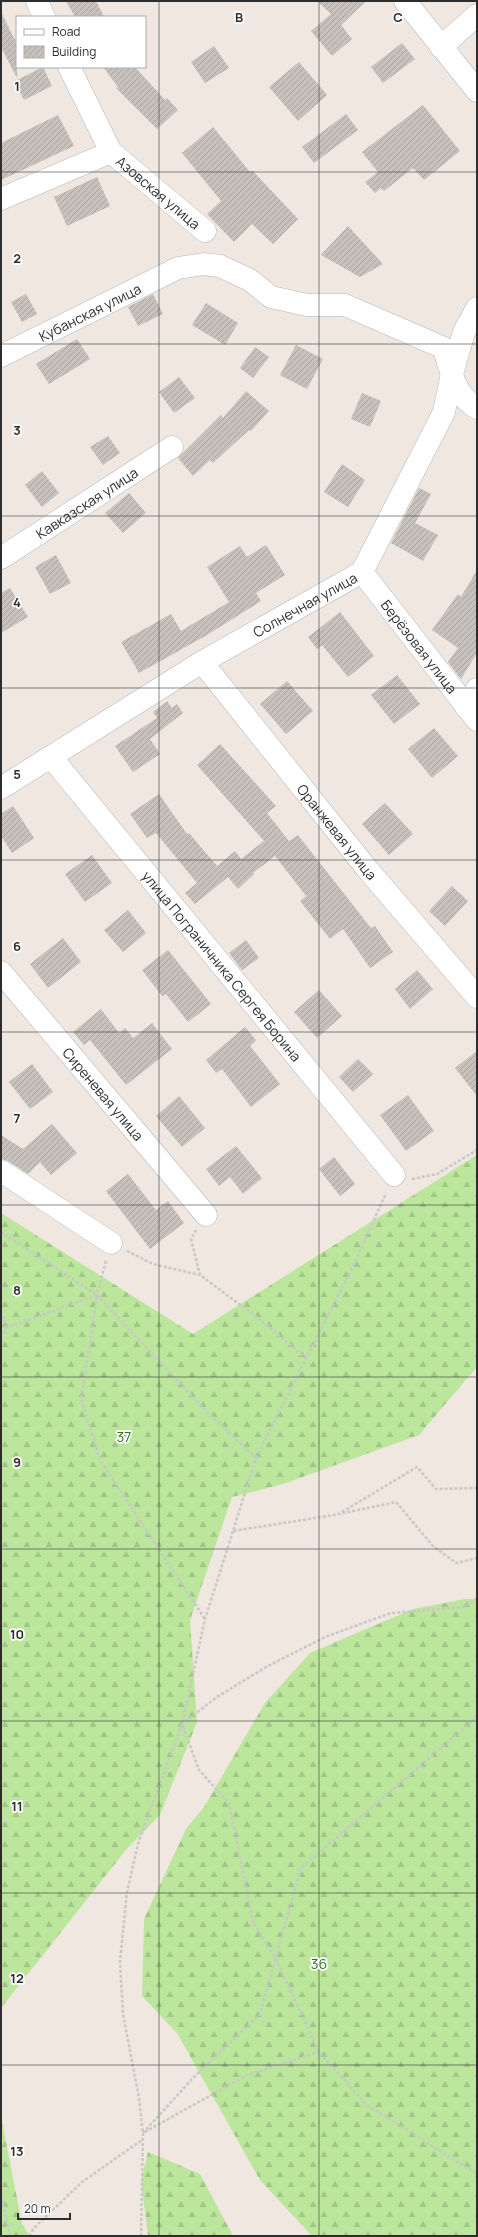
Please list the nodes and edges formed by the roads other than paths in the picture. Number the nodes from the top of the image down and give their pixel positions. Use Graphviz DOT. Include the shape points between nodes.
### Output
graph roads {
  1 [pos="36,1"];
  2 [pos="405,1"];
  3 [pos="477,15"];
  4 [pos="44,16"];
  5 [pos="441,47"];
  6 [pos="69,68"];
  7 [pos="477,91"];
  8 [pos="111,152"];
  9 [pos="1,199"];
  10 [pos="205,231"];
  11 [pos="477,308"];
  12 [pos="1,356"];
  13 [pos="452,374"];
  14 [pos="477,408"];
  15 [pos="172,448"];
  16 [pos="1,558"];
  17 [pos="362,572"];
  18 [pos="202,662"];
  19 [pos="473,705"];
  20 [pos="51,757"];
  21 [pos="1,788"];
  22 [pos="1,972"];
  23 [pos="477,996"];
  24 [pos="1,1171"];
  25 [pos="394,1175"];
  26 [pos="206,1215"];
  27 [pos="111,1243"];
  1 -- 4 [label="street"];
  2 -- 5 [label="street"];
  3 -- 5 [label="street"];
  5 -- 7 [label="street"];
  6 -- 8 [label="street, Азовская улица"];
  8 -- 9 [label="street"];
  8 -- 10 [label="street, Азовская улица"];
  11 -- 13 [label="street, Солнечная улица" via="464,332"];
  12 -- 13 [label="street, Кубанская улица" via="178,268 204,264 220,266 250,280 271,297 307,305 345,305 444,348"];
  13 -- 14 [label="street" via="461,394"];
  13 -- 17 [label="street, Солнечная улица" via="444,412"];
  15 -- 16 [label="street, Кавказская улица"];
  17 -- 18 [label="street, Солнечная улица"];
  17 -- 19 [label="street, Берёзовая улица"];
  18 -- 20 [label="street, Солнечная улица"];
  18 -- 23 [label="street, Оранжевая улица" via="368,870"];
  20 -- 21 [label="street, Солнечная улица"];
  20 -- 25 [label="street, улица Пограничника Сергея Борина"];
  22 -- 26 [label="street, Сиреневая улица"];
  24 -- 27 [label="street"];
}
